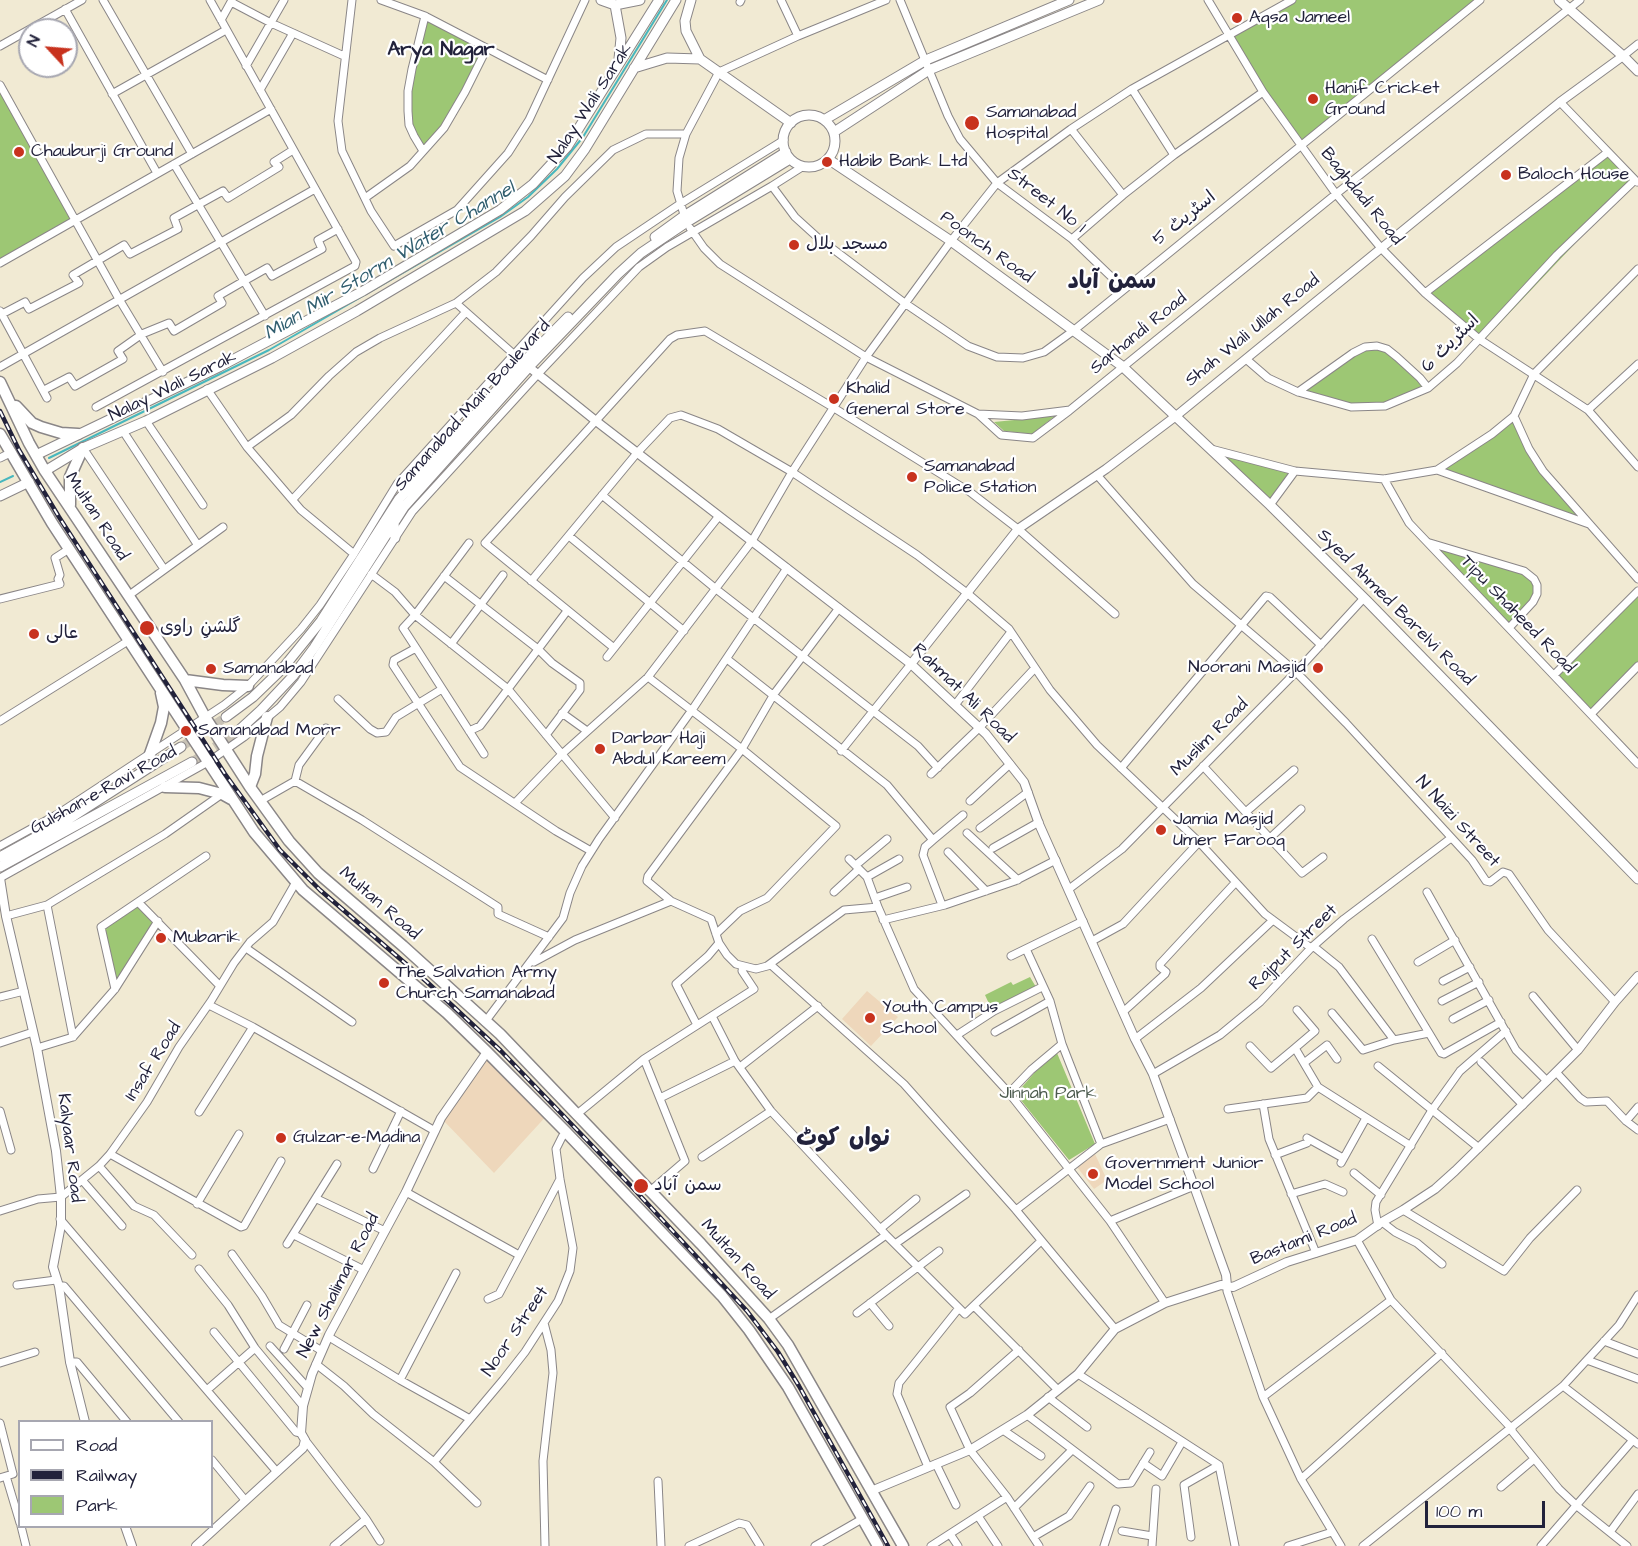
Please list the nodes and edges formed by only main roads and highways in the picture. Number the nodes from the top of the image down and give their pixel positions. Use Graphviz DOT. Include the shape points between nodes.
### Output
graph roads {
  1 [pos="601,0"];
  2 [pos="640,0"];
  3 [pos="659,0"];
  4 [pos="676,0"];
  5 [pos="691,0"];
  6 [pos="1069,0"];
  7 [pos="1099,0"];
  8 [pos="1559,0"];
  9 [pos="615,5"];
  10 [pos="700,59"];
  11 [pos="634,68"];
  12 [pos="615,69"];
  13 [pos="1638,71"];
  14 [pos="824,120"];
  15 [pos="791,123"];
  16 [pos="834,132"];
  17 [pos="788,155"];
  18 [pos="828,159"];
  19 [pos="350,298"];
  20 [pos="357,311"];
  21 [pos="1122,366"];
  22 [pos="0,382"];
  23 [pos="9,400"];
  24 [pos="0,434"];
  25 [pos="78,434"];
  26 [pos="83,448"];
  27 [pos="36,455"];
  28 [pos="45,471"];
  29 [pos="29,482"];
  30 [pos="0,496"];
  31 [pos="70,505"];
  32 [pos="392,517"];
  33 [pos="374,520"];
  34 [pos="395,538"];
  35 [pos="185,680"];
  36 [pos="248,686"];
  37 [pos="160,688"];
  38 [pos="226,717"];
  39 [pos="267,717"];
  40 [pos="237,732"];
  41 [pos="181,747"];
  42 [pos="150,754"];
  43 [pos="192,762"];
  44 [pos="165,787"];
  45 [pos="250,787"];
  46 [pos="233,801"];
  47 [pos="0,857"];
  48 [pos="0,867"];
  49 [pos="1638,879"];
  50 [pos="825,1408"];
  51 [pos="807,1419"];
  52 [pos="878,1546"];
  53 [pos="903,1546"];
  1 -- 9 [label="main road"];
  2 -- 9 [label="main road"];
  3 -- 12 [label="main road, Nalay Wali Sarak"];
  4 -- 11 [label="main road, Nalay Wali Sarak"];
  5 -- 10 [label="main road" via="686,31"];
  6 -- 14 [label="main road" via="926,60"];
  7 -- 16 [label="main road" via="929,70"];
  8 -- 13 [label="main road"];
  9 -- 12 [label="main road" via="621,38"];
  10 -- 11 [label="main road" via="667,58"];
  10 -- 15 [label="main road"];
  11 -- 20 [label="main road, Nalay Wali Sarak" via="585,149 549,191 525,211"];
  12 -- 19 [label="main road, Nalay Wali Sarak" via="567,147 533,184 500,210"];
  14 -- 15 [label="main road" via="807,116"];
  14 -- 16 [label="main road"];
  15 -- 17 [label="main road" via="784,140"];
  16 -- 18 [label="main road" via="835,147"];
  17 -- 18 [label="main road" via="802,167 821,165"];
  17 -- 32 [label="main road, Samanabad Main Boulevard" via="685,219 630,262 526,365"];
  18 -- 21 [label="main road, Poonch Road" via="951,241"];
  19 -- 20 [label="main road"];
  19 -- 25 [label="main road, Nalay Wali Sarak" via="219,367"];
  20 -- 26 [label="main road, Nalay Wali Sarak" via="272,358"];
  21 -- 49 [label="main road, Syed Ahmed Barelvi Road" via="1364,598"];
  22 -- 23 [label="main road, Multan Road"];
  23 -- 25 [label="main road" via="32,423 61,434"];
  23 -- 27 [label="main road, Multan Road"];
  24 -- 29 [label="main road, Multan Road"];
  25 -- 27 [label="main road, Nalay Wali Sarak"];
  26 -- 28 [label="main road, Nalay Wali Sarak"];
  26 -- 31 [label="main road" via="70,477"];
  27 -- 28 [label="main road, Multan Road"];
  28 -- 31 [label="main road, Multan Road"];
  29 -- 30 [label="main road"];
  29 -- 37 [label="main road, Multan Road"];
  31 -- 35 [label="main road, Multan Road"];
  32 -- 33 [label="main road"];
  32 -- 34 [label="main road"];
  32 -- 38 [label="main road, Samanabad Main Boulevard" via="299,649 270,682"];
  32 -- 40 [label="main road, Samanabad Main Boulevard" via="314,648 293,676"];
  35 -- 36 [label="main road"];
  35 -- 45 [label="main road, Multan Road"];
  37 -- 42 [label="main road" via="164,707"];
  37 -- 46 [label="main road, Multan Road"];
  39 -- 45 [label="main road"];
  41 -- 47 [label="main road, Gulshan-e-Ravi Road" via="69,819"];
  43 -- 48 [label="main road, Gulshan-e-Ravi Road"];
  44 -- 46 [label="main road" via="222,794"];
  45 -- 50 [label="main road, Multan Road" via="318,873 403,946 534,1069 701,1244 769,1319"];
  46 -- 51 [label="main road, Multan Road" via="296,882 447,1013 722,1296"];
  50 -- 51 [label="main road"];
  50 -- 53 [label="main road, Multan Road"];
  51 -- 52 [label="main road, Multan Road"];
}
